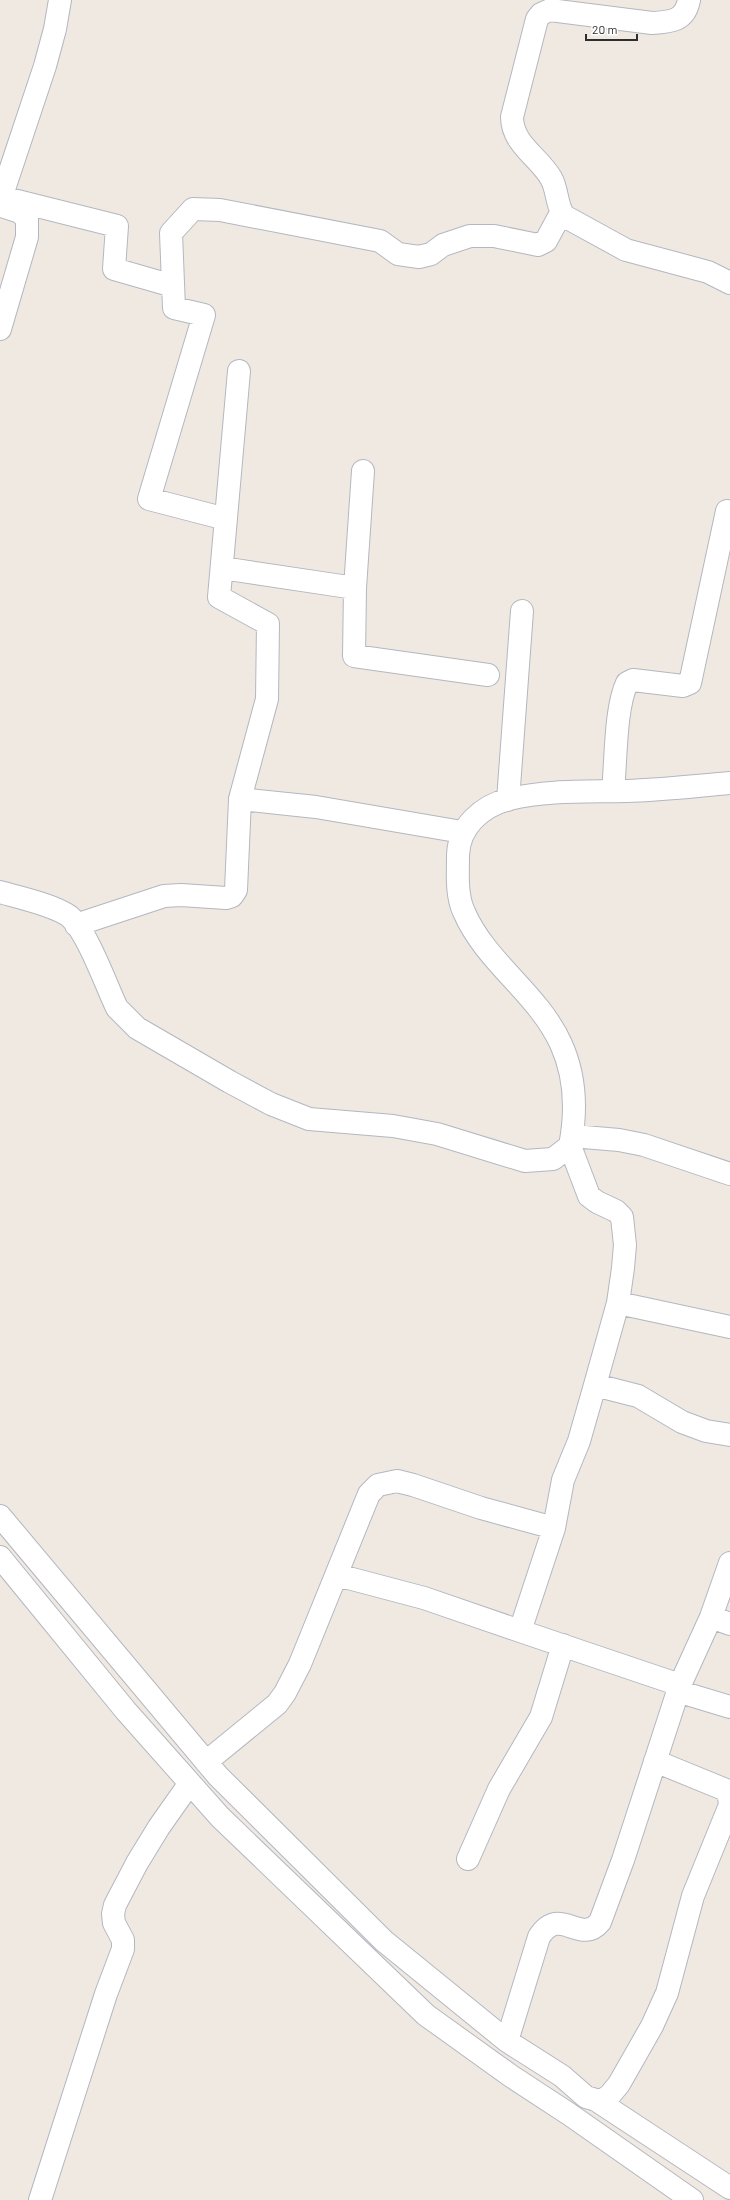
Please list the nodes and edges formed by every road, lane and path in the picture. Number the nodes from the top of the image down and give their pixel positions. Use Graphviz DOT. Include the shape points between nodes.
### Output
graph roads {
  1 [pos="60,0"];
  2 [pos="689,0"];
  3 [pos="0,201"];
  4 [pos="561,213"];
  5 [pos="730,283"];
  6 [pos="173,286"];
  7 [pos="0,328"];
  8 [pos="239,371"];
  9 [pos="363,471"];
  10 [pos="727,511"];
  11 [pos="226,519"];
  12 [pos="222,568"];
  13 [pos="355,588"];
  14 [pos="522,611"];
  15 [pos="488,675"];
  16 [pos="730,783"];
  17 [pos="613,791"];
  18 [pos="240,799"];
  19 [pos="508,800"];
  20 [pos="462,832"];
  21 [pos="0,892"];
  22 [pos="76,925"];
  23 [pos="571,1141"];
  24 [pos="730,1174"];
  25 [pos="618,1303"];
  26 [pos="730,1327"];
  27 [pos="596,1385"];
  28 [pos="730,1435"];
  29 [pos="0,1516"];
  30 [pos="554,1528"];
  31 [pos="0,1557"];
  32 [pos="730,1563"];
  33 [pos="337,1575"];
  34 [pos="721,1620"];
  35 [pos="520,1631"];
  36 [pos="563,1645"];
  37 [pos="678,1688"];
  38 [pos="730,1706"];
  39 [pos="655,1761"];
  40 [pos="206,1762"];
  41 [pos="190,1783"];
  42 [pos="468,1859"];
  43 [pos="507,2041"];
  44 [pos="596,2100"];
  45 [pos="730,2188"];
  46 [pos="40,2200"];
  47 [pos="692,2200"];
  1 -- 3 [label="street" via="45,66"];
  2 -- 4 [label="street" via="685,12 679,19 669,22 550,10 537,19 512,117 512,126 520,141 550,176"];
  3 -- 6 [label="street" via="117,226 114,269"];
  3 -- 7 [label="street" via="27,219 27,236"];
  4 -- 5 [label="street" via="572,222 626,250 708,272"];
  4 -- 6 [label="street" via="542,244 494,236 470,236 443,245 431,254 419,256 398,254 380,241 220,210 193,209 171,233"];
  6 -- 11 [label="street" via="174,308 204,315 149,499"];
  8 -- 11 [label="street"];
  9 -- 13 [label="street"];
  10 -- 17 [label="street" via="690,683 683,686 633,680 627,683 620,708"];
  11 -- 12 [label="street"];
  12 -- 13 [label="street"];
  12 -- 18 [label="street" via="219,597 268,624 267,699"];
  13 -- 15 [label="street" via="354,656"];
  14 -- 19 [label="street"];
  16 -- 17 [label="street"];
  17 -- 19 [label="street" via="551,792"];
  18 -- 20 [label="street" via="316,807"];
  18 -- 22 [label="street" via="236,890 232,896 164,896"];
  19 -- 20 [label="street" via="486,808 471,820"];
  20 -- 23 [label="street" via="458,847 458,879 463,911 486,948 544,1014 560,1042 570,1067 574,1094"];
  21 -- 22 [label="street" via="45,905 69,916"];
  22 -- 23 [label="street" via="117,1008 126,1018 144,1032 271,1104 309,1119 393,1126 437,1134 525,1161 553,1158"];
  23 -- 24 [label="street" via="618,1140 644,1144"];
  23 -- 25 [label="street" via="589,1196 622,1217 625,1245"];
  25 -- 26 [label="street"];
  25 -- 27 [label="street"];
  27 -- 28 [label="street" via="638,1396 682,1422 706,1431"];
  27 -- 30 [label="street" via="579,1441 563,1480"];
  29 -- 40 [label="street"];
  30 -- 33 [label="street" via="481,1508 413,1485 397,1481 388,1482 378,1485 369,1494"];
  30 -- 35 [label="street"];
  31 -- 41 [label="street" via="126,1711"];
  32 -- 34 [label="street"];
  33 -- 35 [label="street" via="424,1598"];
  33 -- 40 [label="street" via="300,1664 285,1693 277,1704"];
  34 -- 37 [label="street"];
  35 -- 36 [label="street"];
  36 -- 37 [label="street"];
  36 -- 42 [label="street" via="540,1717 499,1789"];
  37 -- 38 [label="street"];
  37 -- 39 [label="street"];
  39 -- 43 [label="street" via="600,1922 595,1928 588,1930 558,1924 545,1927 539,1937"];
  39 -- 44 [label="street" via="726,1790 730,1797 730,1805 693,1896 661,2008 619,2084 603,2100"];
  40 -- 43 [label="street" via="384,1941"];
  41 -- 46 [label="street" via="159,1827 115,1905 114,1923 123,1940 123,1949 103,2001"];
  41 -- 47 [label="street" via="275,1872 426,2015"];
  43 -- 44 [label="street" via="562,2076 586,2097"];
  44 -- 45 [label="street"];
}
